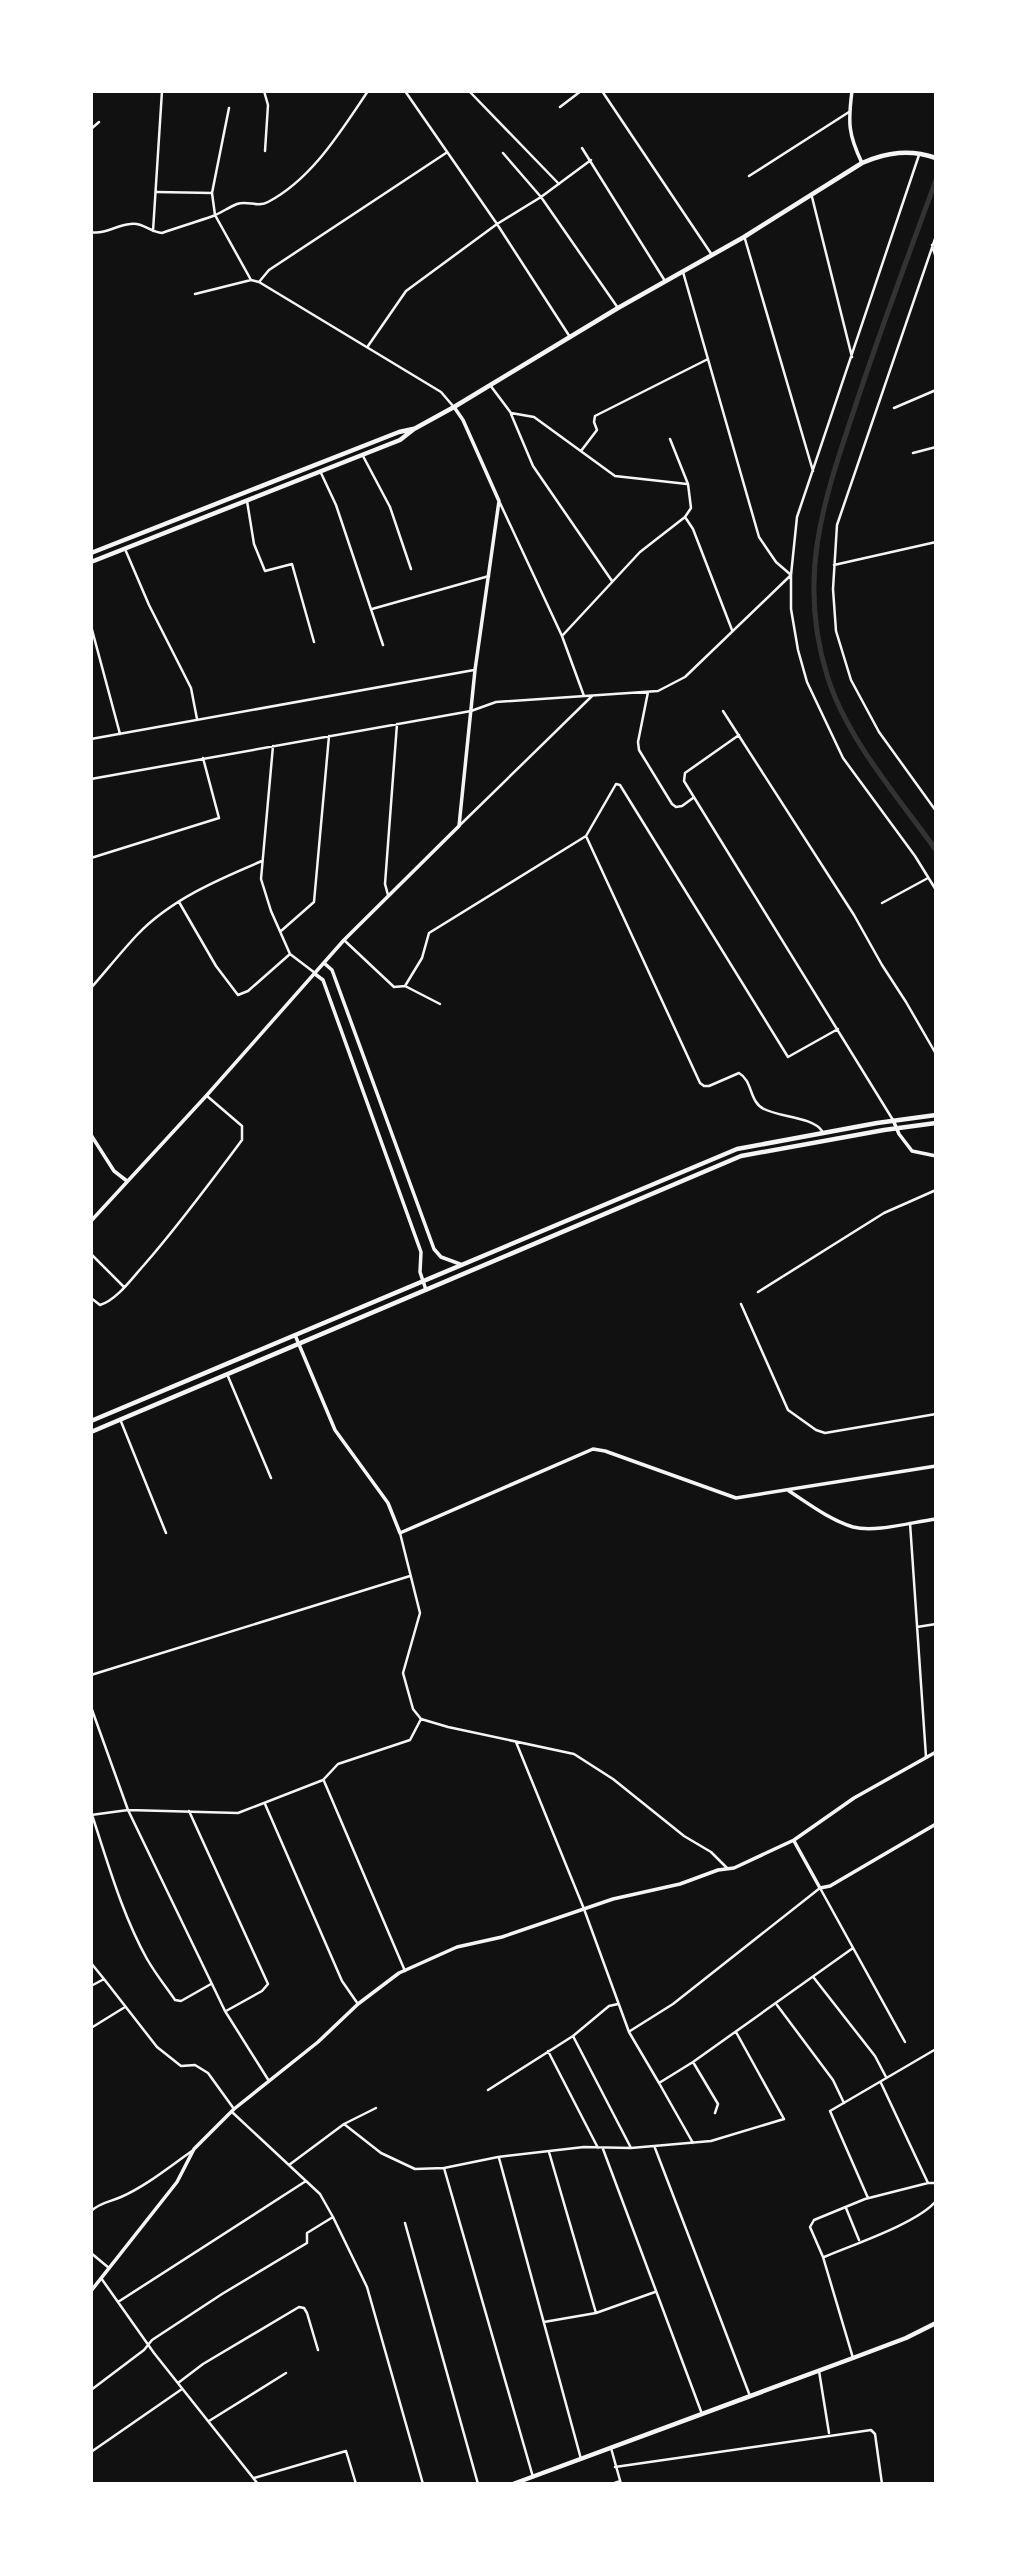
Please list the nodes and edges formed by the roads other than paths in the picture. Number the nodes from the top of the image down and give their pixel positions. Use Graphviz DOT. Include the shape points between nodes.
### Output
graph roads {
  1 [pos="162,91"];
  2 [pos="264,91"];
  3 [pos="368,91"];
  4 [pos="405,91"];
  5 [pos="469,91"];
  6 [pos="581,91"];
  7 [pos="601,91"];
  8 [pos="852,91"];
  9 [pos="560,107"];
  10 [pos="229,108"];
  11 [pos="849,112"];
  12 [pos="99,122"];
  13 [pos="91,128"];
  14 [pos="582,148"];
  15 [pos="265,151"];
  16 [pos="920,152"];
  17 [pos="446,153"];
  18 [pos="503,153"];
  19 [pos="936,158"];
  20 [pos="591,160"];
  21 [pos="862,163"];
  22 [pos="749,176"];
  23 [pos="559,184"];
  24 [pos="157,191"];
  25 [pos="212,193"];
  26 [pos="811,195"];
  27 [pos="541,197"];
  28 [pos="215,215"];
  29 [pos="496,224"];
  30 [pos="91,232"];
  31 [pos="153,232"];
  32 [pos="936,236"];
  33 [pos="744,237"];
  34 [pos="932,245"];
  35 [pos="712,254"];
  36 [pos="936,258"];
  37 [pos="682,271"];
  38 [pos="251,280"];
  39 [pos="665,281"];
  40 [pos="259,282"];
  41 [pos="195,295"];
  42 [pos="618,308"];
  43 [pos="570,337"];
  44 [pos="368,346"];
  45 [pos="852,356"];
  46 [pos="708,359"];
  47 [pos="490,385"];
  48 [pos="936,390"];
  49 [pos="454,407"];
  50 [pos="894,408"];
  51 [pos="511,413"];
  52 [pos="414,429"];
  53 [pos="670,439"];
  54 [pos="936,447"];
  55 [pos="581,451"];
  56 [pos="913,453"];
  57 [pos="363,456"];
  58 [pos="813,471"];
  59 [pos="321,473"];
  60 [pos="688,484"];
  61 [pos="247,500"];
  62 [pos="499,501"];
  63 [pos="685,517"];
  64 [pos="936,542"];
  65 [pos="125,549"];
  66 [pos="91,553"];
  67 [pos="91,562"];
  68 [pos="834,565"];
  69 [pos="411,569"];
  70 [pos="790,575"];
  71 [pos="489,576"];
  72 [pos="612,581"];
  73 [pos="372,608"];
  74 [pos="91,626"];
  75 [pos="733,631"];
  76 [pos="562,636"];
  77 [pos="314,642"];
  78 [pos="383,645"];
  79 [pos="475,670"];
  80 [pos="648,692"];
  81 [pos="593,695"];
  82 [pos="584,696"];
  83 [pos="471,711"];
  84 [pos="723,711"];
  85 [pos="197,719"];
  86 [pos="397,724"];
  87 [pos="120,734"];
  88 [pos="739,735"];
  89 [pos="329,736"];
  90 [pos="91,739"];
  91 [pos="273,746"];
  92 [pos="203,758"];
  93 [pos="91,779"];
  94 [pos="693,798"];
  95 [pos="936,801"];
  96 [pos="931,804"];
  97 [pos="936,811"];
  98 [pos="459,826"];
  99 [pos="586,836"];
  100 [pos="91,858"];
  101 [pos="262,861"];
  102 [pos="928,878"];
  103 [pos="936,890"];
  104 [pos="388,895"];
  105 [pos="178,902"];
  106 [pos="882,903"];
  107 [pos="280,932"];
  108 [pos="344,940"];
  109 [pos="290,954"];
  110 [pos="324,963"];
  111 [pos="315,974"];
  112 [pos="405,986"];
  113 [pos="91,988"];
  114 [pos="440,1004"];
  115 [pos="838,1029"];
  116 [pos="936,1054"];
  117 [pos="207,1095"];
  118 [pos="936,1115"];
  119 [pos="893,1120"];
  120 [pos="936,1123"];
  121 [pos="896,1129"];
  122 [pos="823,1133"];
  123 [pos="91,1135"];
  124 [pos="936,1156"];
  125 [pos="127,1181"];
  126 [pos="663,1181"];
  127 [pos="665,1187"];
  128 [pos="936,1190"];
  129 [pos="91,1219"];
  130 [pos="91,1254"];
  131 [pos="462,1265"];
  132 [pos="423,1281"];
  133 [pos="124,1287"];
  134 [pos="426,1290"];
  135 [pos="758,1292"];
  136 [pos="91,1298"];
  137 [pos="741,1304"];
  138 [pos="295,1335"];
  139 [pos="299,1344"];
  140 [pos="227,1374"];
  141 [pos="936,1414"];
  142 [pos="120,1419"];
  143 [pos="91,1421"];
  144 [pos="91,1432"];
  145 [pos="936,1466"];
  146 [pos="271,1478"];
  147 [pos="787,1490"];
  148 [pos="936,1519"];
  149 [pos="910,1523"];
  150 [pos="166,1533"];
  151 [pos="400,1533"];
  152 [pos="410,1576"];
  153 [pos="936,1624"];
  154 [pos="917,1628"];
  155 [pos="91,1675"];
  156 [pos="91,1707"];
  157 [pos="421,1719"];
  158 [pos="516,1742"];
  159 [pos="936,1752"];
  160 [pos="926,1757"];
  161 [pos="324,1780"];
  162 [pos="265,1804"];
  163 [pos="128,1810"];
  164 [pos="189,1811"];
  165 [pos="91,1815"];
  166 [pos="936,1824"];
  167 [pos="794,1840"];
  168 [pos="728,1869"];
  169 [pos="820,1888"];
  170 [pos="584,1909"];
  171 [pos="853,1948"];
  172 [pos="91,1964"];
  173 [pos="405,1971"];
  174 [pos="814,1977"];
  175 [pos="104,1979"];
  176 [pos="212,1984"];
  177 [pos="91,1986"];
  178 [pos="776,2003"];
  179 [pos="358,2004"];
  180 [pos="618,2004"];
  181 [pos="125,2007"];
  182 [pos="225,2011"];
  183 [pos="91,2028"];
  184 [pos="629,2032"];
  185 [pos="736,2032"];
  186 [pos="573,2036"];
  187 [pos="905,2042"];
  188 [pos="936,2049"];
  189 [pos="548,2051"];
  190 [pos="694,2062"];
  191 [pos="886,2077"];
  192 [pos="269,2081"];
  193 [pos="880,2081"];
  194 [pos="659,2083"];
  195 [pos="488,2090"];
  196 [pos="844,2103"];
  197 [pos="376,2108"];
  198 [pos="233,2111"];
  199 [pos="715,2113"];
  200 [pos="344,2124"];
  201 [pos="693,2143"];
  202 [pos="654,2147"];
  203 [pos="631,2148"];
  204 [pos="194,2149"];
  205 [pos="601,2149"];
  206 [pos="549,2152"];
  207 [pos="499,2157"];
  208 [pos="289,2165"];
  209 [pos="444,2168"];
  210 [pos="306,2181"];
  211 [pos="928,2183"];
  212 [pos="936,2183"];
  213 [pos="868,2198"];
  214 [pos="936,2201"];
  215 [pos="846,2208"];
  216 [pos="91,2211"];
  217 [pos="333,2217"];
  218 [pos="405,2223"];
  219 [pos="860,2241"];
  220 [pos="91,2253"];
  221 [pos="823,2257"];
  222 [pos="109,2269"];
  223 [pos="101,2278"];
  224 [pos="91,2291"];
  225 [pos="656,2292"];
  226 [pos="118,2302"];
  227 [pos="596,2313"];
  228 [pos="544,2322"];
  229 [pos="936,2323"];
  230 [pos="148,2346"];
  231 [pos="318,2350"];
  232 [pos="853,2358"];
  233 [pos="819,2371"];
  234 [pos="286,2373"];
  235 [pos="178,2384"];
  236 [pos="182,2389"];
  237 [pos="91,2390"];
  238 [pos="750,2396"];
  239 [pos="702,2414"];
  240 [pos="209,2421"];
  241 [pos="829,2434"];
  242 [pos="611,2448"];
  243 [pos="91,2452"];
  244 [pos="581,2459"];
  245 [pos="615,2467"];
  246 [pos="533,2477"];
  247 [pos="254,2478"];
  248 [pos="620,2483"];
  249 [pos="258,2484"];
  250 [pos="356,2484"];
  251 [pos="423,2484"];
  252 [pos="478,2484"];
  253 [pos="513,2484"];
  254 [pos="612,2484"];
  255 [pos="882,2484"];
  1 -- 24 [label="street"];
  2 -- 15 [label="street" via="268,105"];
  3 -- 28 [label="street" via="302,177 267,204 238,203"];
  4 -- 17 [label="street"];
  5 -- 23 [label="street"];
  6 -- 9 [label="street"];
  7 -- 35 [label="street"];
  8 -- 11 [label="street"];
  10 -- 25 [label="street"];
  11 -- 21 [label="street" via="850,139"];
  11 -- 22 [label="street"];
  12 -- 13 [label="street"];
  14 -- 20 [label="street"];
  16 -- 19 [label="main road"];
  16 -- 21 [label="main road"];
  16 -- 45 [label="street"];
  17 -- 29 [label="street"];
  17 -- 40 [label="street" via="269,270"];
  18 -- 27 [label="street"];
  20 -- 23 [label="street"];
  20 -- 39 [label="street"];
  21 -- 26 [label="main road"];
  23 -- 27 [label="street"];
  24 -- 25 [label="street"];
  24 -- 31 [label="street"];
  25 -- 28 [label="street"];
  26 -- 33 [label="main road"];
  26 -- 45 [label="street"];
  27 -- 29 [label="street"];
  27 -- 42 [label="street"];
  28 -- 31 [label="street"];
  28 -- 38 [label="street"];
  29 -- 43 [label="street"];
  29 -- 44 [label="street" via="406,290"];
  30 -- 31 [label="street" via="140,223"];
  32 -- 34 [label="street"];
  33 -- 35 [label="main road"];
  33 -- 58 [label="street"];
  34 -- 36 [label="street"];
  34 -- 68 [label="street" via="837,525"];
  35 -- 37 [label="main road"];
  37 -- 39 [label="main road"];
  37 -- 46 [label="street"];
  38 -- 40 [label="street"];
  38 -- 41 [label="street"];
  39 -- 42 [label="main road"];
  40 -- 44 [label="street"];
  42 -- 43 [label="main road"];
  43 -- 47 [label="main road"];
  44 -- 49 [label="street" via="441,393"];
  45 -- 58 [label="street"];
  46 -- 55 [label="street" via="595,416 597,430"];
  46 -- 70 [label="street" via="759,537"];
  47 -- 49 [label="main road"];
  47 -- 51 [label="street"];
  48 -- 50 [label="street"];
  49 -- 52 [label="main road"];
  49 -- 62 [label="street"];
  51 -- 55 [label="street" via="534,417"];
  51 -- 72 [label="street" via="533,466"];
  52 -- 57 [label="main road"];
  52 -- 66 [label="main road"];
  53 -- 60 [label="street"];
  54 -- 56 [label="street"];
  55 -- 60 [label="street" via="615,476"];
  57 -- 59 [label="main road"];
  57 -- 69 [label="street" via="390,507"];
  58 -- 70 [label="street" via="797,517"];
  59 -- 61 [label="main road"];
  59 -- 73 [label="street"];
  60 -- 63 [label="street" via="691,508"];
  61 -- 65 [label="main road"];
  61 -- 77 [label="street" via="254,544 265,571 292,564"];
  62 -- 71 [label="street"];
  62 -- 76 [label="street"];
  63 -- 72 [label="street"];
  63 -- 75 [label="street"];
  64 -- 68 [label="street"];
  65 -- 67 [label="main road"];
  65 -- 85 [label="street" via="191,688"];
  68 -- 96 [label="street" via="836,631 850,680 879,732"];
  70 -- 75 [label="street"];
  70 -- 102 [label="street" via="797,650 807,682 843,758"];
  71 -- 73 [label="street"];
  71 -- 79 [label="street"];
  72 -- 76 [label="street"];
  73 -- 78 [label="street"];
  74 -- 87 [label="street"];
  75 -- 80 [label="street" via="685,677"];
  76 -- 82 [label="street"];
  79 -- 83 [label="street"];
  79 -- 85 [label="street"];
  80 -- 81 [label="street"];
  80 -- 94 [label="street" via="639,750 672,804 682,806"];
  81 -- 82 [label="street"];
  81 -- 98 [label="street"];
  82 -- 83 [label="street" via="496,702"];
  83 -- 86 [label="street"];
  83 -- 98 [label="street"];
  84 -- 88 [label="street"];
  85 -- 87 [label="street"];
  86 -- 89 [label="street"];
  86 -- 104 [label="street" via="385,884"];
  87 -- 90 [label="street"];
  88 -- 94 [label="street" via="685,773"];
  88 -- 116 [label="street" via="855,915"];
  89 -- 91 [label="street"];
  89 -- 107 [label="street" via="314,902"];
  91 -- 92 [label="street"];
  91 -- 101 [label="street"];
  92 -- 93 [label="street"];
  92 -- 100 [label="street" via="219,818"];
  94 -- 115 [label="street"];
  95 -- 96 [label="street"];
  96 -- 97 [label="street"];
  98 -- 104 [label="street"];
  99 -- 112 [label="street" via="429,933 422,958"];
  99 -- 115 [label="street" via="612,788 620,785 788,1056"];
  99 -- 122 [label="street" via="700,1083 709,1086 739,1073 763,1109 818,1126"];
  101 -- 105 [label="street"];
  101 -- 107 [label="street" via="261,879"];
  102 -- 103 [label="street"];
  102 -- 106 [label="street"];
  104 -- 108 [label="street"];
  105 -- 109 [label="street" via="238,995"];
  105 -- 113 [label="street" via="139,933"];
  107 -- 109 [label="street"];
  108 -- 110 [label="street"];
  108 -- 112 [label="street" via="394,987"];
  109 -- 111 [label="street"];
  110 -- 111 [label="street"];
  110 -- 131 [label="street" via="332,970 434,1249"];
  111 -- 117 [label="street"];
  111 -- 132 [label="street" via="323,981 422,1252"];
  112 -- 114 [label="street"];
  115 -- 119 [label="street"];
  117 -- 125 [label="street"];
  117 -- 133 [label="street" via="242,1126 242,1140 188,1214"];
  118 -- 119 [label="main road"];
  119 -- 121 [label="street"];
  119 -- 122 [label="main road"];
  120 -- 121 [label="main road"];
  121 -- 124 [label="street" via="912,1151"];
  121 -- 127 [label="main road" via="752,1153"];
  122 -- 126 [label="main road" via="737,1149"];
  123 -- 125 [label="street" via="114,1171"];
  125 -- 129 [label="street"];
  126 -- 127 [label="main road"];
  126 -- 131 [label="main road"];
  127 -- 134 [label="main road"];
  128 -- 135 [label="street" via="884,1213"];
  130 -- 133 [label="street"];
  131 -- 132 [label="main road"];
  132 -- 134 [label="street"];
  132 -- 138 [label="main road"];
  133 -- 136 [label="street" via="104,1304"];
  134 -- 139 [label="main road"];
  137 -- 141 [label="street" via="788,1410 816,1430 824,1433"];
  138 -- 139 [label="street"];
  138 -- 143 [label="main road"];
  139 -- 140 [label="main road"];
  139 -- 151 [label="street" via="335,1430 388,1503"];
  140 -- 142 [label="main road"];
  140 -- 146 [label="street"];
  142 -- 144 [label="main road"];
  142 -- 150 [label="street"];
  145 -- 147 [label="street"];
  147 -- 149 [label="street" via="852,1527"];
  147 -- 151 [label="street" via="729,1497 593,1449"];
  148 -- 149 [label="street"];
  149 -- 154 [label="street"];
  151 -- 152 [label="street"];
  152 -- 155 [label="street"];
  152 -- 157 [label="street" via="420,1613 404,1673 413,1709"];
  153 -- 154 [label="street"];
  154 -- 160 [label="street"];
  156 -- 163 [label="street"];
  157 -- 158 [label="street"];
  157 -- 161 [label="street" via="411,1740 338,1764"];
  158 -- 168 [label="street" via="574,1754"];
  158 -- 170 [label="street"];
  159 -- 160 [label="street"];
  160 -- 167 [label="street" via="854,1798"];
  161 -- 162 [label="street"];
  161 -- 173 [label="street"];
  162 -- 164 [label="street" via="238,1813"];
  162 -- 179 [label="street" via="342,1981"];
  163 -- 164 [label="street"];
  163 -- 165 [label="street"];
  163 -- 176 [label="street"];
  164 -- 182 [label="street" via="268,1984"];
  165 -- 176 [label="street" via="147,1959 175,2000"];
  166 -- 169 [label="street"];
  167 -- 168 [label="street"];
  167 -- 169 [label="street"];
  168 -- 170 [label="street"];
  169 -- 171 [label="street"];
  169 -- 184 [label="street" via="673,2004"];
  170 -- 173 [label="street" via="457,1947"];
  170 -- 180 [label="street"];
  171 -- 174 [label="street"];
  171 -- 187 [label="street"];
  172 -- 175 [label="street"];
  173 -- 179 [label="street"];
  174 -- 178 [label="street"];
  174 -- 191 [label="street"];
  175 -- 177 [label="street"];
  175 -- 181 [label="street"];
  176 -- 182 [label="street"];
  178 -- 185 [label="street"];
  178 -- 196 [label="street"];
  179 -- 192 [label="street"];
  180 -- 184 [label="street"];
  180 -- 186 [label="street"];
  181 -- 183 [label="street"];
  181 -- 198 [label="street" via="157,2047 181,2066 195,2065 208,2073"];
  182 -- 192 [label="street"];
  184 -- 194 [label="street"];
  185 -- 190 [label="street"];
  185 -- 201 [label="street" via="784,2119"];
  186 -- 189 [label="street"];
  186 -- 203 [label="street"];
  188 -- 191 [label="street"];
  189 -- 195 [label="street"];
  189 -- 205 [label="street"];
  190 -- 194 [label="street"];
  190 -- 199 [label="street" via="718,2104"];
  191 -- 193 [label="street"];
  192 -- 198 [label="street"];
  193 -- 196 [label="street"];
  193 -- 211 [label="street"];
  194 -- 201 [label="street"];
  196 -- 213 [label="street" via="830,2111"];
  197 -- 200 [label="street"];
  198 -- 204 [label="street"];
  198 -- 208 [label="street"];
  200 -- 208 [label="street"];
  200 -- 209 [label="street" via="381,2153 415,2169"];
  201 -- 202 [label="street"];
  202 -- 203 [label="street"];
  202 -- 238 [label="street"];
  203 -- 205 [label="street"];
  204 -- 216 [label="street" via="148,2181"];
  204 -- 222 [label="street" via="177,2182"];
  205 -- 206 [label="street"];
  205 -- 225 [label="street"];
  206 -- 207 [label="street"];
  206 -- 227 [label="street"];
  207 -- 209 [label="street"];
  207 -- 228 [label="street"];
  208 -- 210 [label="street"];
  209 -- 246 [label="street"];
  210 -- 217 [label="street"];
  210 -- 226 [label="street"];
  211 -- 212 [label="street"];
  211 -- 213 [label="street"];
  213 -- 215 [label="street"];
  214 -- 219 [label="street" via="903,2223"];
  215 -- 219 [label="street"];
  215 -- 221 [label="street" via="814,2220 810,2227"];
  217 -- 230 [label="street" via="306,2233 307,2243"];
  217 -- 251 [label="street" via="367,2287"];
  218 -- 252 [label="street"];
  219 -- 221 [label="street"];
  220 -- 222 [label="street"];
  221 -- 232 [label="street"];
  222 -- 223 [label="street"];
  223 -- 224 [label="street"];
  223 -- 226 [label="street"];
  225 -- 227 [label="street"];
  225 -- 239 [label="street"];
  226 -- 230 [label="street"];
  227 -- 228 [label="street"];
  228 -- 244 [label="street"];
  229 -- 232 [label="main road"];
  230 -- 235 [label="street"];
  230 -- 237 [label="street"];
  231 -- 235 [label="street" via="307,2313 299,2308 203,2364"];
  232 -- 233 [label="main road"];
  233 -- 238 [label="main road"];
  233 -- 241 [label="street"];
  234 -- 240 [label="street"];
  235 -- 236 [label="street"];
  236 -- 240 [label="street"];
  236 -- 243 [label="street"];
  238 -- 239 [label="main road"];
  239 -- 242 [label="main road"];
  240 -- 247 [label="street"];
  241 -- 245 [label="street"];
  241 -- 255 [label="street" via="871,2430"];
  242 -- 244 [label="main road"];
  242 -- 245 [label="street"];
  244 -- 246 [label="main road"];
  245 -- 248 [label="street"];
  246 -- 253 [label="main road"];
  247 -- 249 [label="street"];
  247 -- 250 [label="street" via="346,2451"];
  248 -- 254 [label="street"];
}
